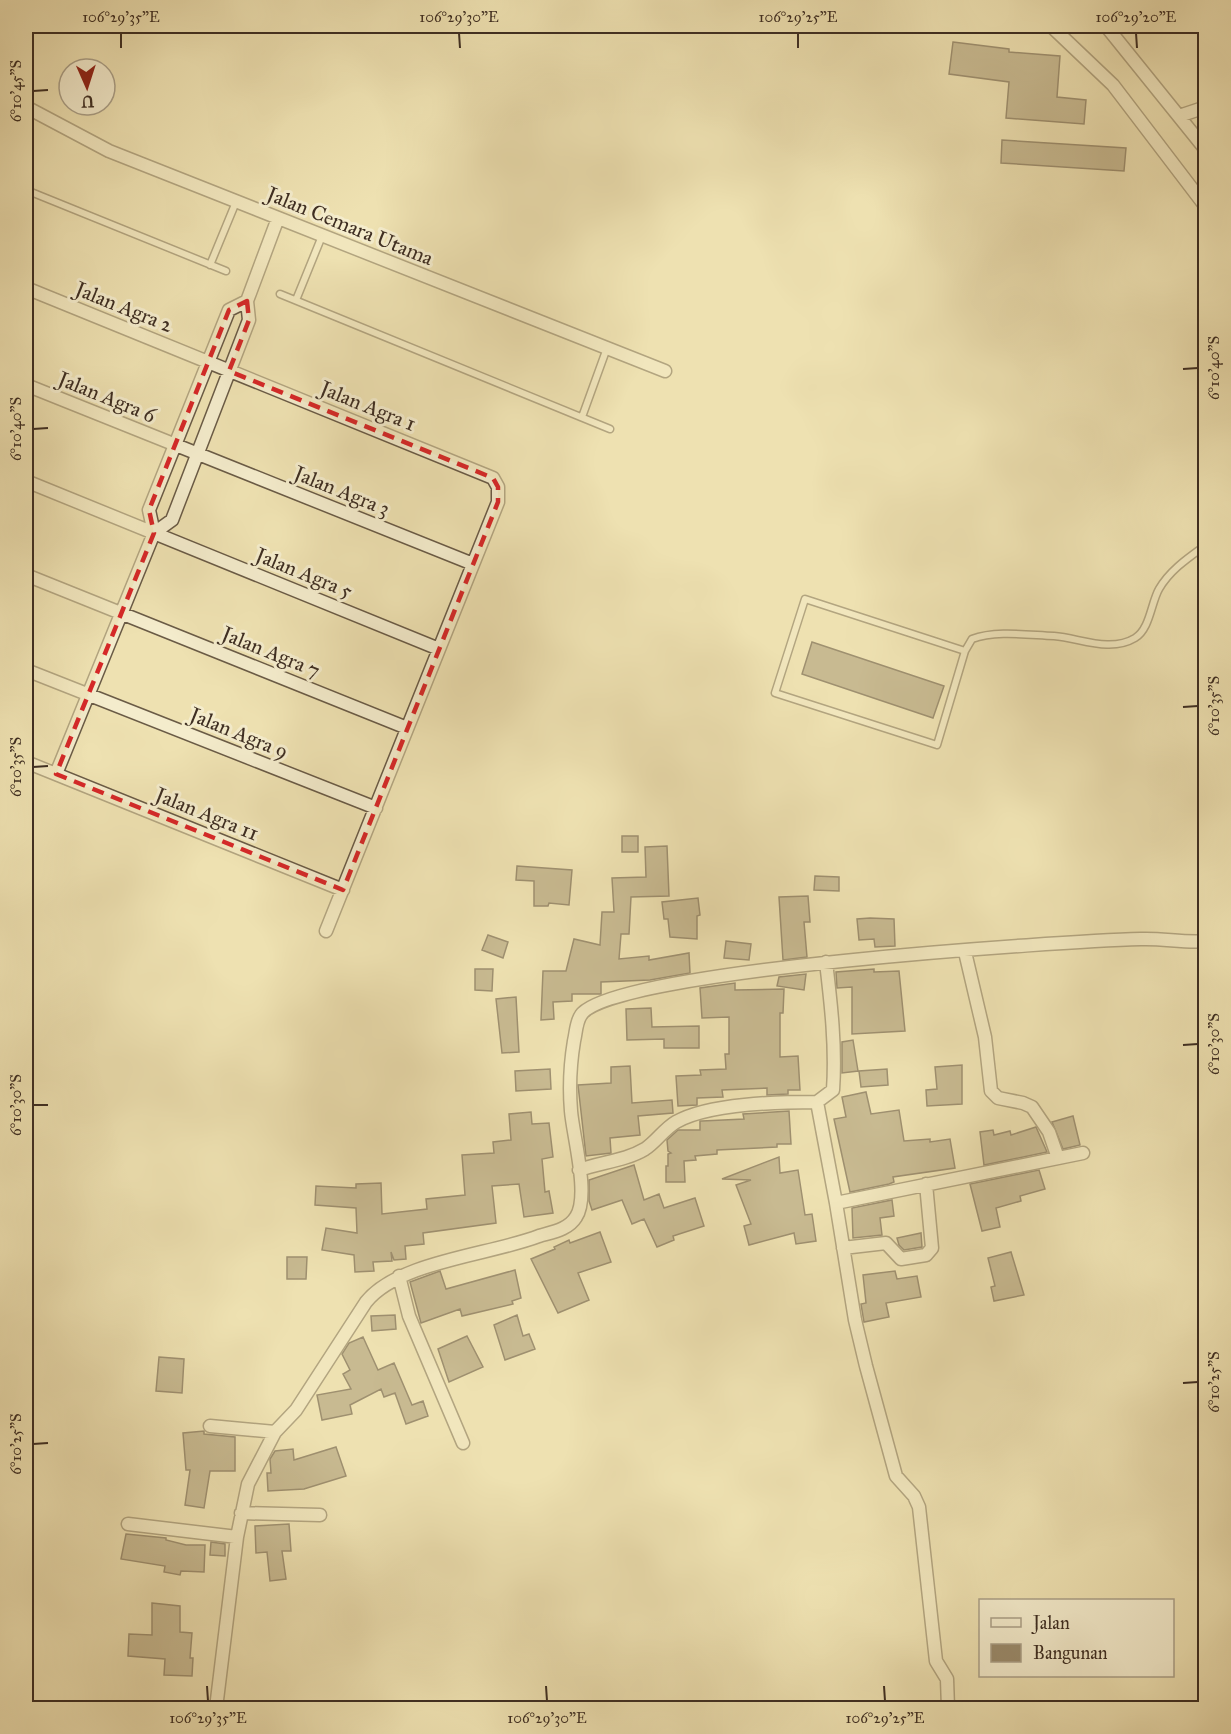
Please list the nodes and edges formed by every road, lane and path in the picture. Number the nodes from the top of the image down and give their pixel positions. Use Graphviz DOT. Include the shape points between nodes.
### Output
graph roads {
  1 [pos="1051,26"];
  2 [pos="1106,26"];
  3 [pos="26,107"];
  4 [pos="1206,107"];
  5 [pos="1179,116"];
  6 [pos="1206,150"];
  7 [pos="26,190"];
  8 [pos="236,202"];
  9 [pos="1206,207"];
  10 [pos="278,218"];
  11 [pos="322,236"];
  12 [pos="210,265"];
  13 [pos="226,271"];
  14 [pos="26,288"];
  15 [pos="280,294"];
  16 [pos="296,300"];
  17 [pos="247,301"];
  18 [pos="607,348"];
  19 [pos="208,362"];
  20 [pos="229,371"];
  21 [pos="665,371"];
  22 [pos="26,385"];
  23 [pos="582,417"];
  24 [pos="610,429"];
  25 [pos="175,445"];
  26 [pos="197,454"];
  27 [pos="26,481"];
  28 [pos="154,533"];
  29 [pos="1206,545"];
  30 [pos="473,564"];
  31 [pos="26,575"];
  32 [pos="121,613"];
  33 [pos="439,649"];
  34 [pos="965,651"];
  35 [pos="26,670"];
  36 [pos="88,694"];
  37 [pos="407,728"];
  38 [pos="26,762"];
  39 [pos="56,774"];
  40 [pos="376,808"];
  41 [pos="343,890"];
  42 [pos="327,931"];
  43 [pos="1206,941"];
  44 [pos="965,952"];
  45 [pos="826,962"];
  46 [pos="817,1102"];
  47 [pos="1083,1153"];
  48 [pos="1058,1158"];
  49 [pos="579,1170"];
  50 [pos="926,1184"];
  51 [pos="836,1203"];
  52 [pos="843,1248"];
  53 [pos="399,1276"];
  54 [pos="210,1426"];
  55 [pos="274,1432"];
  56 [pos="463,1443"];
  57 [pos="241,1513"];
  58 [pos="320,1515"];
  59 [pos="128,1524"];
  60 [pos="237,1537"];
  61 [pos="216,1708"];
  62 [pos="948,1708"];
  1 -- 9 [label="street" via="1113,84"];
  2 -- 5 [label="street"];
  3 -- 8 [label="street, Jalan Cemara Utama" via="109,152"];
  4 -- 5 [label="street"];
  5 -- 6 [label="street"];
  7 -- 12 [label="lane"];
  8 -- 10 [label="street, Jalan Cemara Utama"];
  8 -- 12 [label="lane"];
  10 -- 11 [label="street, Jalan Cemara Utama"];
  10 -- 17 [label="street"];
  11 -- 16 [label="lane"];
  11 -- 18 [label="street, Jalan Cemara Utama"];
  12 -- 13 [label="lane"];
  14 -- 19 [label="street, Jalan Agra 2"];
  15 -- 16 [label="lane"];
  16 -- 23 [label="lane"];
  17 -- 19 [label="street" via="229,310"];
  17 -- 20 [label="street" via="249,320"];
  18 -- 21 [label="street, Jalan Cemara Utama"];
  18 -- 23 [label="lane"];
  19 -- 20 [label="street, Jalan Agra 2"];
  19 -- 25 [label="street"];
  20 -- 26 [label="street"];
  20 -- 30 [label="street, Jalan Agra 1" via="493,478 498,487 498,502"];
  22 -- 25 [label="street, Jalan Agra 6"];
  23 -- 24 [label="lane"];
  25 -- 26 [label="street, Jalan Agra 6"];
  25 -- 28 [label="street" via="149,510"];
  26 -- 28 [label="street" via="172,520"];
  26 -- 30 [label="street, Jalan Agra 3"];
  27 -- 28 [label="street, Jalan Agra 5"];
  28 -- 32 [label="street"];
  28 -- 33 [label="street, Jalan Agra 5"];
  29 -- 34 [label="lane" via="1176,568 1160,588 1144,630 1133,639 1101,644 1054,636 989,634 972,639"];
  30 -- 33 [label="street"];
  31 -- 32 [label="street, Jalan Agra 7"];
  32 -- 36 [label="street"];
  32 -- 37 [label="street, Jalan Agra 7"];
  33 -- 37 [label="street"];
  34 -- 34 [label="lane" via="805,599 775,693 937,745"];
  35 -- 36 [label="street, Jalan Agra 9"];
  36 -- 39 [label="street"];
  36 -- 40 [label="street, Jalan Agra 9"];
  37 -- 40 [label="street"];
  38 -- 39 [label="street, Jalan Agra 11"];
  39 -- 41 [label="street, Jalan Agra 11"];
  40 -- 41 [label="street"];
  41 -- 42 [label="street"];
  43 -- 44 [label="street" via="1142,939"];
  44 -- 45 [label="street"];
  44 -- 48 [label="street" via="985,1037 991,1091 998,1098 1032,1107 1049,1132"];
  45 -- 46 [label="street" via="834,1077 833,1090"];
  45 -- 49 [label="street" via="684,981 623,995 585,1011 579,1018 570,1065"];
  46 -- 49 [label="street" via="743,1105 700,1114 675,1122 646,1149 630,1157"];
  46 -- 51 [label="street"];
  47 -- 48 [label="street"];
  48 -- 50 [label="street"];
  49 -- 53 [label="street" via="581,1201 577,1217 558,1231"];
  50 -- 51 [label="street"];
  50 -- 52 [label="street" via="932,1248 926,1255 901,1259 886,1243"];
  51 -- 52 [label="street"];
  52 -- 62 [label="street" via="855,1320 896,1476 919,1508 936,1661 947,1679"];
  53 -- 55 [label="street" via="372,1294 296,1410"];
  53 -- 56 [label="street" via="409,1316"];
  54 -- 55 [label="street"];
  55 -- 57 [label="street" via="248,1484"];
  57 -- 58 [label="street"];
  57 -- 60 [label="street"];
  59 -- 60 [label="street"];
  60 -- 61 [label="street"];
}
